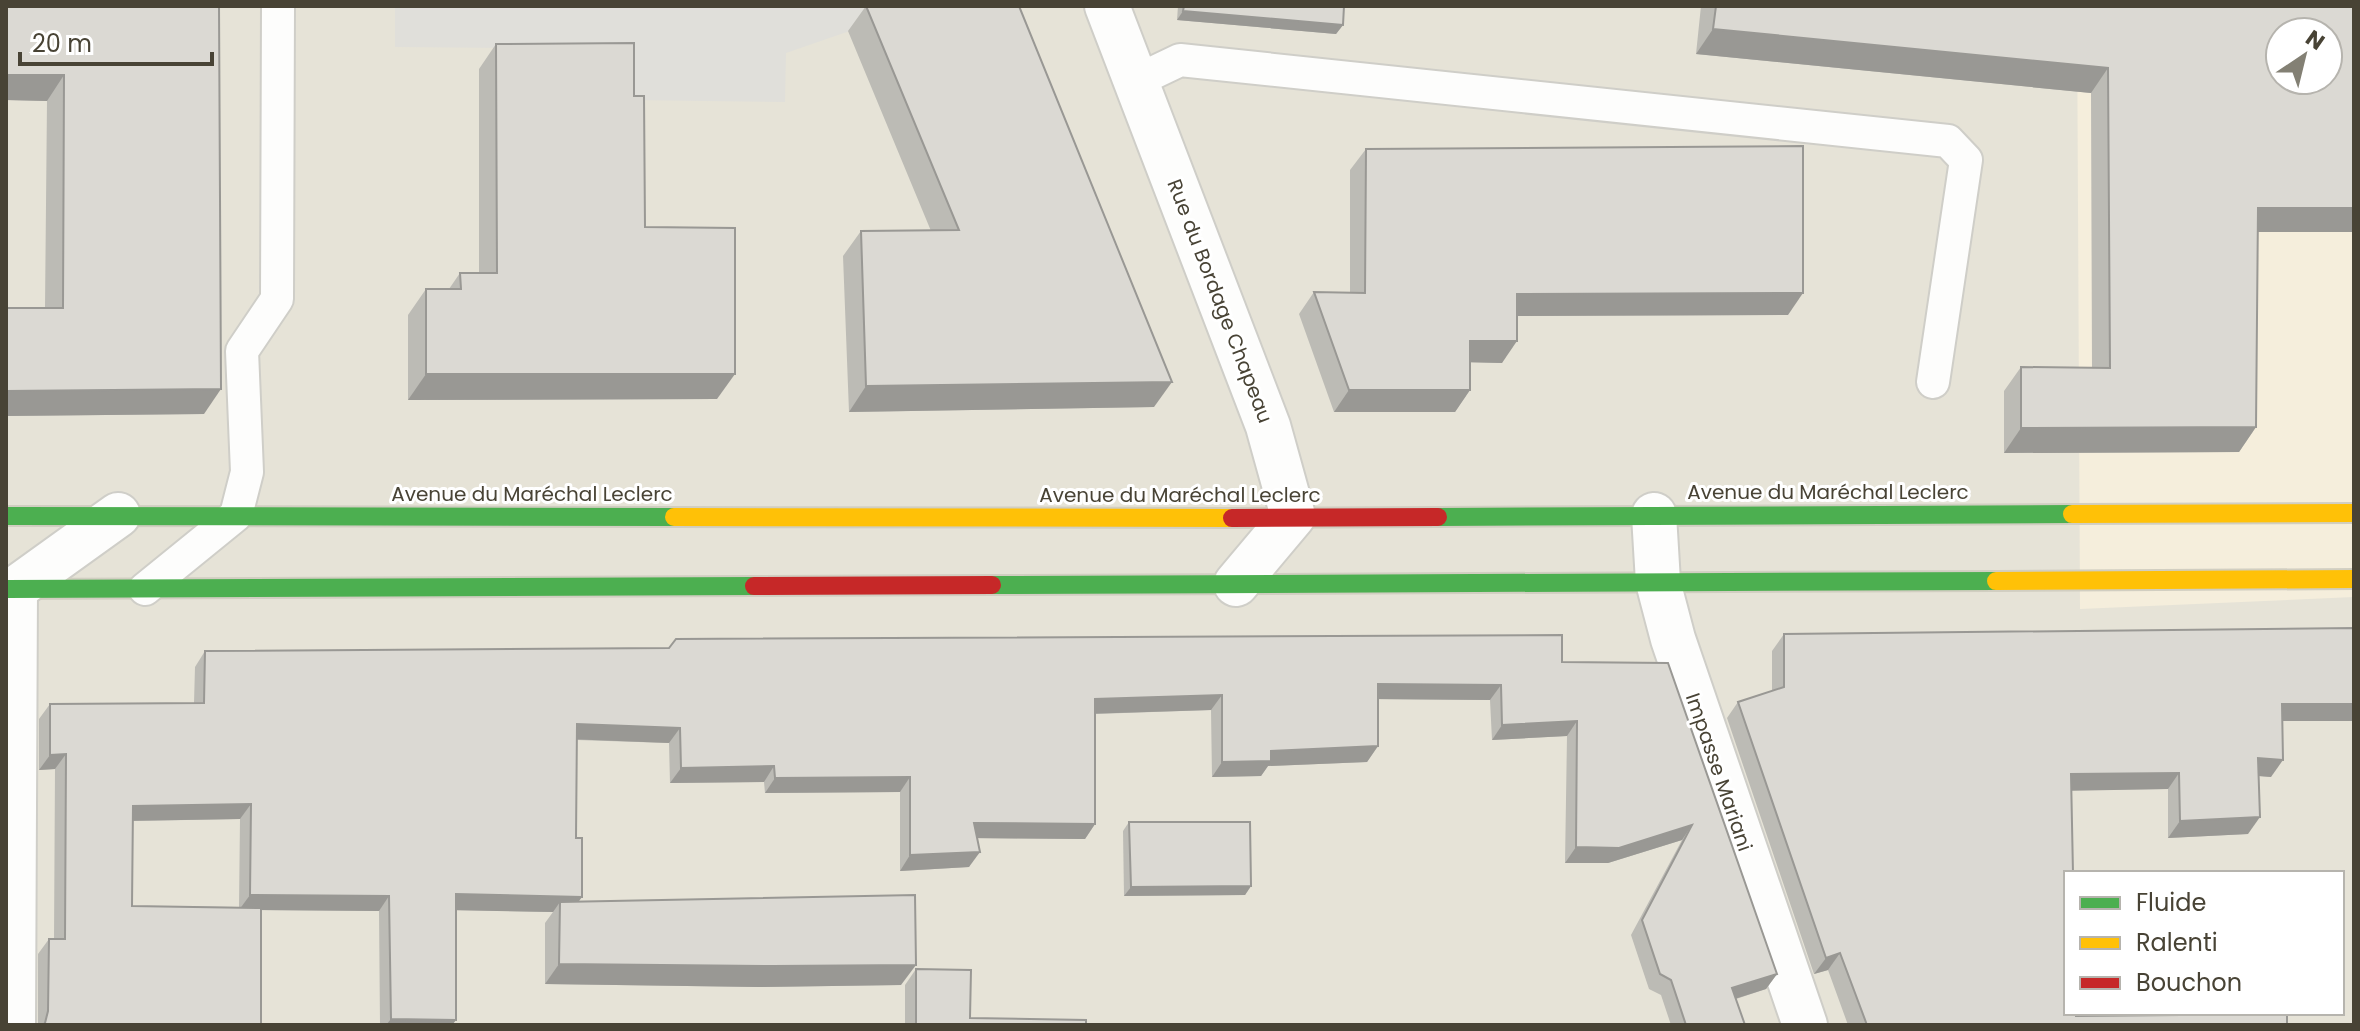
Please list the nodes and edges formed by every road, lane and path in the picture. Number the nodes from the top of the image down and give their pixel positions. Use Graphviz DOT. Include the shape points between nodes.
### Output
graph roads {
  1 [pos="278,6"];
  2 [pos="1107,6"];
  3 [pos="1136,81"];
  4 [pos="1933,382"];
  5 [pos="2354,513"];
  6 [pos="118,515"];
  7 [pos="236,515"];
  8 [pos="1654,515"];
  9 [pos="6,516"];
  10 [pos="1293,516"];
  11 [pos="2354,579"];
  12 [pos="1658,582"];
  13 [pos="1236,584"];
  14 [pos="10,589"];
  15 [pos="145,589"];
  16 [pos="13,1025"];
  17 [pos="1805,1025"];
  1 -- 7 [label="lane" via="277,299 242,351 247,472"];
  2 -- 3 [label="street, Rue du Bordage Chapeau"];
  3 -- 4 [label="lane" via="1180,60 1948,141 1966,160"];
  3 -- 10 [label="street, Rue du Bordage Chapeau" via="1268,426"];
  5 -- 8 [label="main road, Avenue du Maréchal Leclerc"];
  6 -- 7 [label="main road, Avenue du Maréchal Leclerc"];
  6 -- 9 [label="main road, Avenue du Maréchal Leclerc"];
  6 -- 14 [label="street"];
  7 -- 10 [label="main road, Avenue du Maréchal Leclerc"];
  7 -- 15 [label="lane"];
  8 -- 10 [label="main road, Avenue du Maréchal Leclerc"];
  8 -- 12 [label="street, Impasse Mariani"];
  10 -- 13 [label="street"];
  11 -- 12 [label="main road"];
  12 -- 13 [label="main road"];
  12 -- 17 [label="street, Impasse Mariani"];
  13 -- 15 [label="main road"];
  14 -- 15 [label="main road"];
  14 -- 16 [label="street"];
}
